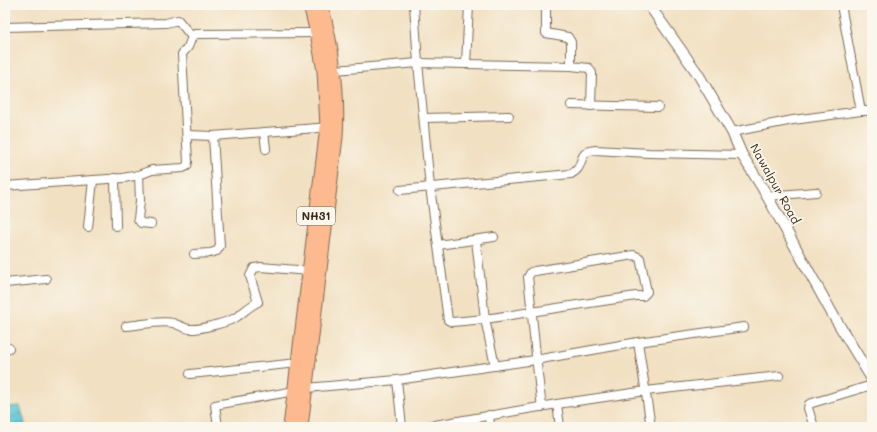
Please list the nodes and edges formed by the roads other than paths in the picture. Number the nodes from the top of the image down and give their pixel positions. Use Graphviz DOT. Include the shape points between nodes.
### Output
graph roads {
  1 [pos="310,5"];
  2 [pos="321,5"];
  3 [pos="414,5"];
  4 [pos="469,5"];
  5 [pos="546,5"];
  6 [pos="649,5"];
  7 [pos="841,5"];
  8 [pos="5,27"];
  9 [pos="317,33"];
  10 [pos="192,36"];
  11 [pos="418,63"];
  12 [pos="466,64"];
  13 [pos="571,66"];
  14 [pos="335,70"];
  15 [pos="571,105"];
  16 [pos="591,106"];
  17 [pos="658,107"];
  18 [pos="861,111"];
  19 [pos="872,111"];
  20 [pos="509,116"];
  21 [pos="424,118"];
  22 [pos="332,127"];
  23 [pos="264,132"];
  24 [pos="732,132"];
  25 [pos="187,135"];
  26 [pos="213,136"];
  27 [pos="266,149"];
  28 [pos="742,155"];
  29 [pos="138,175"];
  30 [pos="115,178"];
  31 [pos="93,180"];
  32 [pos="5,186"];
  33 [pos="430,187"];
  34 [pos="400,190"];
  35 [pos="816,192"];
  36 [pos="767,196"];
  37 [pos="150,224"];
  38 [pos="116,226"];
  39 [pos="88,227"];
  40 [pos="494,237"];
  41 [pos="476,240"];
  42 [pos="438,245"];
  43 [pos="194,254"];
  44 [pos="309,271"];
  45 [pos="46,278"];
  46 [pos="5,283"];
  47 [pos="532,311"];
  48 [pos="485,319"];
  49 [pos="126,326"];
  50 [pos="744,327"];
  51 [pos="638,342"];
  52 [pos="535,360"];
  53 [pos="298,363"];
  54 [pos="495,366"];
  55 [pos="190,374"];
  56 [pos="780,376"];
  57 [pos="872,379"];
  58 [pos="397,380"];
  59 [pos="872,385"];
  60 [pos="300,389"];
  61 [pos="646,391"];
  62 [pos="556,404"];
  63 [pos="542,407"];
  64 [pos="489,415"];
  65 [pos="218,427"];
  66 [pos="290,427"];
  67 [pos="301,427"];
  68 [pos="402,427"];
  69 [pos="423,427"];
  70 [pos="490,427"];
  71 [pos="560,427"];
  72 [pos="652,427"];
  73 [pos="814,427"];
  1 -- 9 [label="highway, NH31"];
  2 -- 14 [label="highway, NH31"];
  3 -- 11 [label="street"];
  4 -- 12 [label="street"];
  5 -- 13 [label="street" via="546,33 570,39"];
  6 -- 24 [label="street, Nawalpur Road" via="698,74"];
  7 -- 18 [label="street"];
  8 -- 10 [label="street" via="166,23 178,20"];
  9 -- 10 [label="street"];
  9 -- 22 [label="highway, NH31"];
  10 -- 25 [label="street" via="182,54"];
  11 -- 12 [label="street"];
  11 -- 14 [label="street"];
  11 -- 21 [label="street"];
  12 -- 13 [label="street"];
  13 -- 16 [label="street" via="591,70"];
  14 -- 22 [label="highway, NH31" via="338,113"];
  15 -- 16 [label="street"];
  16 -- 17 [label="street"];
  18 -- 19 [label="street"];
  18 -- 24 [label="street" via="793,120"];
  20 -- 21 [label="street"];
  21 -- 33 [label="street"];
  22 -- 23 [label="street"];
  22 -- 44 [label="highway, NH31"];
  22 -- 60 [label="highway, NH31"];
  23 -- 26 [label="street"];
  23 -- 27 [label="street"];
  24 -- 28 [label="street, Nawalpur Road"];
  25 -- 26 [label="street"];
  25 -- 29 [label="street" via="187,166 152,170"];
  26 -- 43 [label="street" via="220,246 217,251"];
  28 -- 33 [label="street" via="595,150 583,155 579,168 571,174"];
  28 -- 36 [label="street, Nawalpur Road"];
  29 -- 30 [label="street"];
  29 -- 37 [label="street" via="138,219 141,223"];
  30 -- 31 [label="street"];
  30 -- 38 [label="street"];
  31 -- 32 [label="street"];
  31 -- 39 [label="street"];
  33 -- 34 [label="street"];
  33 -- 42 [label="street"];
  35 -- 36 [label="street"];
  36 -- 57 [label="street, Nawalpur Road"];
  40 -- 41 [label="street"];
  41 -- 42 [label="street"];
  41 -- 48 [label="street"];
  42 -- 48 [label="street" via="448,320 452,322"];
  44 -- 49 [label="street" via="254,268 250,276 258,302 250,305 234,319 219,324 194,329 165,322"];
  44 -- 53 [label="highway, NH31"];
  45 -- 46 [label="street"];
  47 -- 47 [label="street" via="528,277 531,272 634,255 640,258 647,292 643,296"];
  47 -- 48 [label="street"];
  47 -- 52 [label="street"];
  48 -- 54 [label="street"];
  50 -- 51 [label="street"];
  51 -- 52 [label="street"];
  51 -- 61 [label="street"];
  52 -- 54 [label="street"];
  52 -- 63 [label="street"];
  53 -- 55 [label="street"];
  53 -- 60 [label="highway, NH31"];
  54 -- 58 [label="street"];
  56 -- 61 [label="street"];
  58 -- 60 [label="street"];
  58 -- 68 [label="street"];
  59 -- 73 [label="street" via="809,404"];
  60 -- 65 [label="street" via="215,405"];
  60 -- 66 [label="highway, NH31"];
  60 -- 67 [label="highway, NH31"];
  61 -- 62 [label="street"];
  61 -- 72 [label="street"];
  62 -- 63 [label="street"];
  62 -- 71 [label="street"];
  63 -- 64 [label="street"];
  64 -- 69 [label="street"];
  64 -- 70 [label="street"];
}
